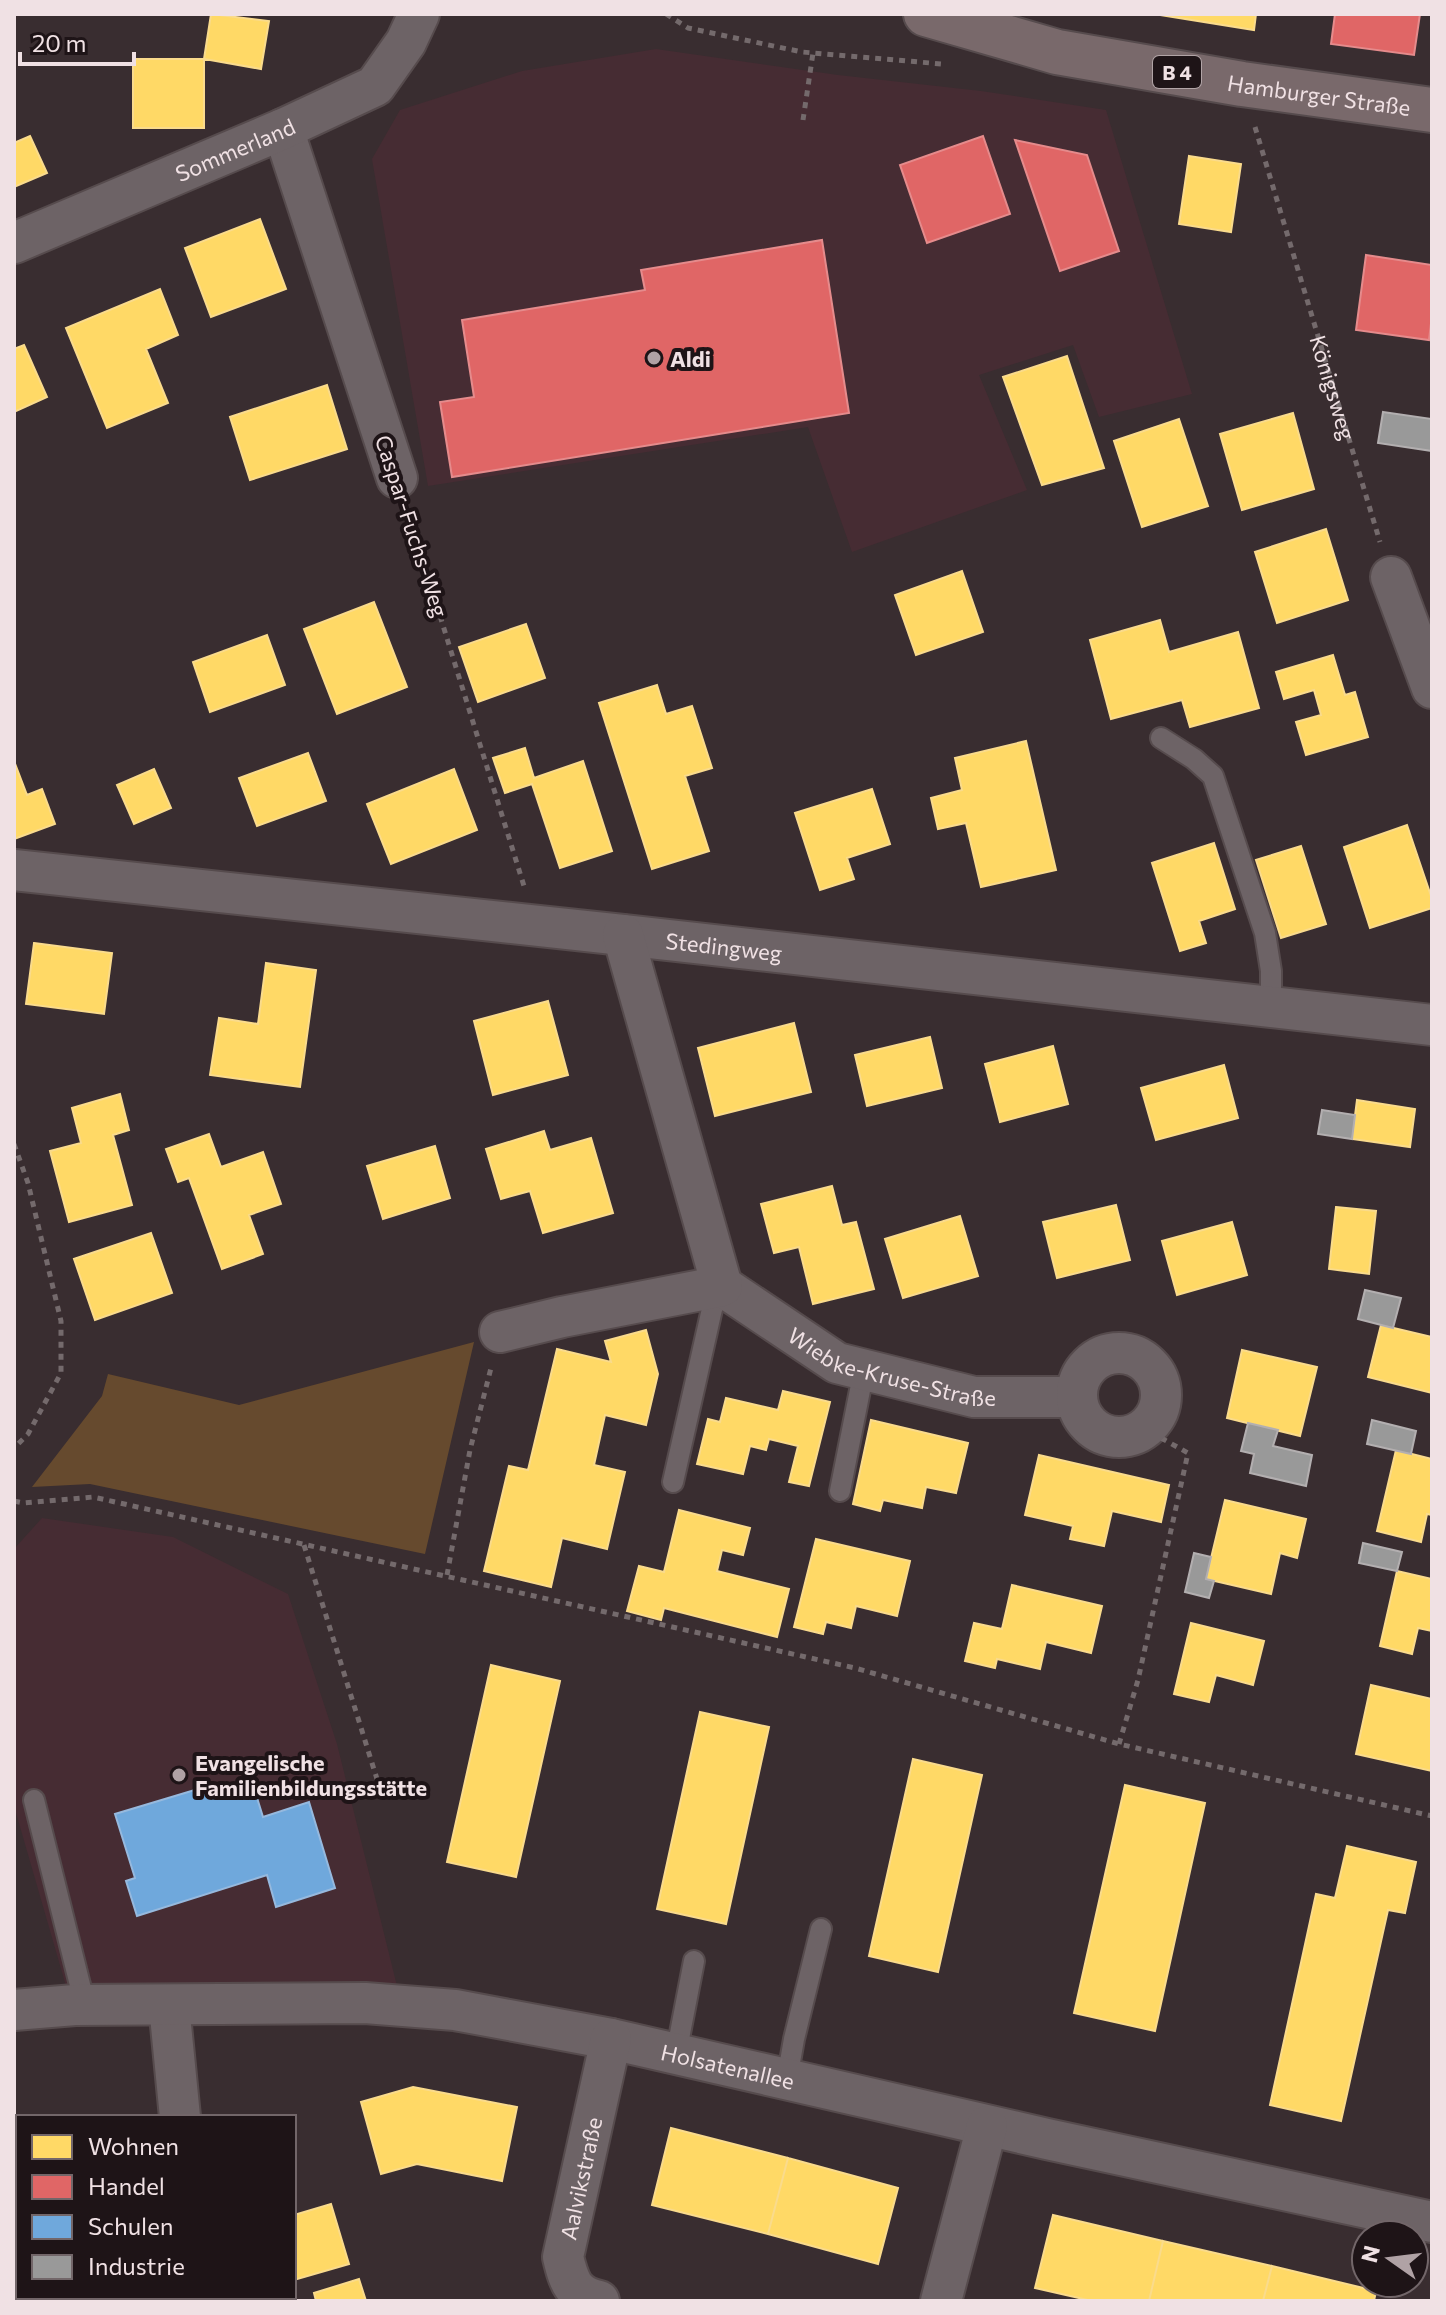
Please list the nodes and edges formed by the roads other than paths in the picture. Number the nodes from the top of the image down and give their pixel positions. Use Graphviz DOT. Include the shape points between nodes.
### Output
graph roads {
  1 [pos="419,14"];
  2 [pos="926,14"];
  3 [pos="1432,110"];
  4 [pos="283,129"];
  5 [pos="14,243"];
  6 [pos="397,478"];
  7 [pos="1391,577"];
  8 [pos="1432,688"];
  9 [pos="1161,738"];
  10 [pos="14,870"];
  11 [pos="623,935"];
  12 [pos="1271,1008"];
  13 [pos="1432,1025"];
  14 [pos="722,1286"];
  15 [pos="500,1332"];
  16 [pos="864,1370"];
  17 [pos="1077,1397"];
  18 [pos="673,1482"];
  19 [pos="840,1491"];
  20 [pos="34,1800"];
  21 [pos="821,1929"];
  22 [pos="694,1961"];
  23 [pos="85,2005"];
  24 [pos="169,2005"];
  25 [pos="14,2010"];
  26 [pos="611,2039"];
  27 [pos="676,2054"];
  28 [pos="787,2079"];
  29 [pos="180,2115"];
  30 [pos="987,2126"];
  31 [pos="1432,2222"];
  32 [pos="599,2301"];
  33 [pos="941,2301"];
  1 -- 4 [label="street, Sommerland" via="375,86"];
  2 -- 3 [label="main road, Hamburger Straße / B 4" via="1057,52"];
  4 -- 5 [label="street, Sommerland"];
  4 -- 6 [label="street, Caspar-Fuchs-Weg"];
  7 -- 8 [label="street"];
  9 -- 12 [label="lane" via="1213,776 1265,933"];
  10 -- 11 [label="street, Stedingweg"];
  11 -- 12 [label="street, Stedingweg"];
  11 -- 14 [label="street"];
  12 -- 13 [label="street, Stedingweg"];
  14 -- 15 [label="street"];
  14 -- 16 [label="street, Wiebke-Kruse-Straße" via="837,1363"];
  14 -- 18 [label="lane" via="712,1309"];
  16 -- 17 [label="street, Wiebke-Kruse-Straße" via="974,1397"];
  16 -- 19 [label="lane"];
  17 -- 17 [label="street" via="1085,1370 1109,1354 1124,1353 1149,1365 1161,1391 1154,1419 1133,1435 1108,1436 1086,1421"];
  20 -- 23 [label="lane"];
  21 -- 28 [label="lane"];
  22 -- 27 [label="lane"];
  23 -- 24 [label="street, Holsatenallee"];
  23 -- 25 [label="street, Holsatenallee"];
  24 -- 26 [label="street, Holsatenallee" via="365,2003 455,2010"];
  24 -- 29 [label="street"];
  26 -- 27 [label="street, Holsatenallee"];
  26 -- 32 [label="street, Aalvikstraße" via="563,2257 568,2280 583,2297"];
  27 -- 28 [label="street, Holsatenallee"];
  28 -- 30 [label="street, Holsatenallee"];
  30 -- 31 [label="street, Holsatenallee"];
  30 -- 33 [label="street"];
}
